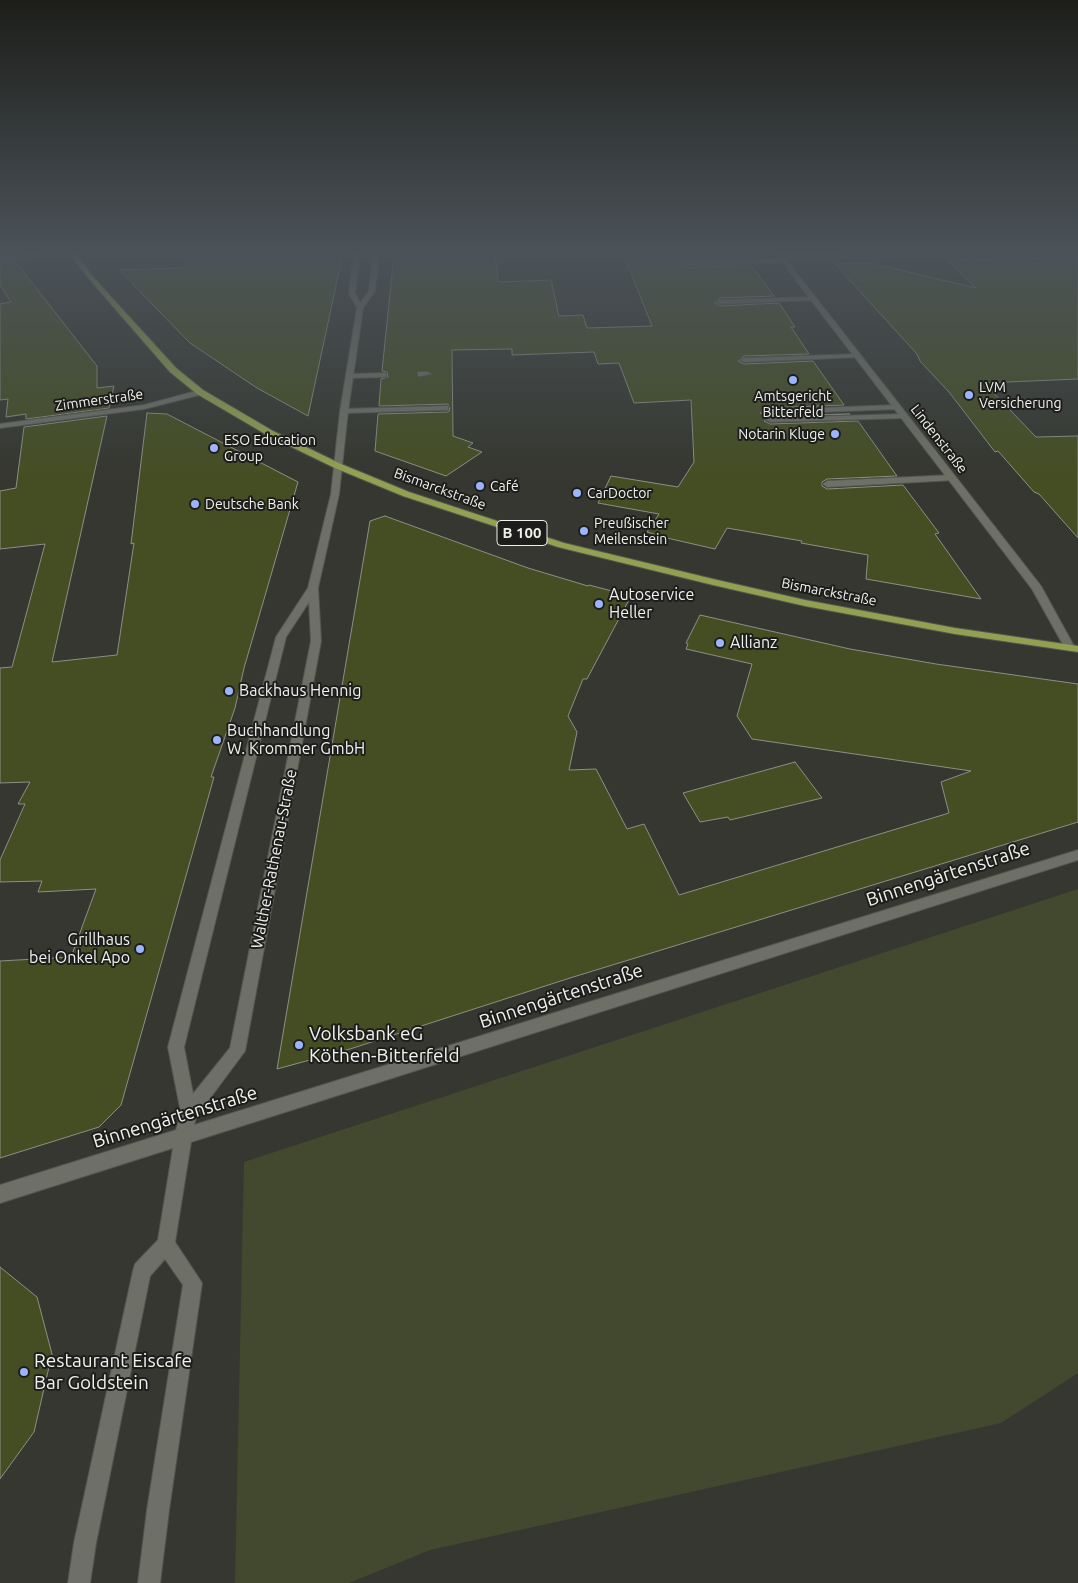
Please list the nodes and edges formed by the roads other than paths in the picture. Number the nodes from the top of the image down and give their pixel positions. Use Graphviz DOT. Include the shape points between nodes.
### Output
graph roads {
  1 [pos="136,327"];
  2 [pos="357,327"];
  3 [pos="836,327"];
  4 [pos="858,356"];
  5 [pos="744,360"];
  6 [pos="383,375"];
  7 [pos="350,376"];
  8 [pos="200,392"];
  9 [pos="897,407"];
  10 [pos="445,408"];
  11 [pos="344,411"];
  12 [pos="766,412"];
  13 [pos="903,416"];
  14 [pos="770,420"];
  15 [pos="0,426"];
  16 [pos="338,466"];
  17 [pos="952,478"];
  18 [pos="827,484"];
  19 [pos="313,588"];
  20 [pos="1074,648"];
  21 [pos="1078,855"];
  22 [pos="189,1113"];
  23 [pos="183,1137"];
  24 [pos="0,1194"];
  25 [pos="166,1244"];
  26 [pos="79,1583"];
  27 [pos="149,1583"];
  1 -- 8 [label="main road, Bismarckstraße / B 100" via="173,370"];
  2 -- 7 [label="street, Walther-Rathenau-Straße"];
  3 -- 4 [label="street, Lindenstraße"];
  4 -- 5 [label="street"];
  4 -- 9 [label="street, Lindenstraße"];
  6 -- 7 [label="street"];
  7 -- 11 [label="street, Walther-Rathenau-Straße"];
  8 -- 15 [label="street, Zimmerstraße" via="144,407"];
  8 -- 16 [label="main road, Bismarckstraße / B 100" via="256,426"];
  9 -- 12 [label="street"];
  9 -- 13 [label="street, Lindenstraße"];
  10 -- 11 [label="street"];
  11 -- 16 [label="street, Walther-Rathenau-Straße"];
  13 -- 14 [label="street"];
  13 -- 17 [label="street, Lindenstraße"];
  16 -- 19 [label="street, Walther-Rathenau-Straße" via="335,494"];
  16 -- 20 [label="main road, Bismarckstraße / B 100" via="421,500 627,562 815,605 955,631"];
  17 -- 18 [label="street"];
  17 -- 20 [label="street, Lindenstraße" via="1035,586"];
  19 -- 22 [label="street, Walther-Rathenau-Straße" via="316,641 237,1050"];
  19 -- 22 [label="street, Walther-Rathenau-Straße" via="281,637 176,1047"];
  21 -- 23 [label="street, Binnengärtenstraße"];
  22 -- 23 [label="street, Walther-Rathenau-Straße"];
  23 -- 24 [label="street, Binnengärtenstraße"];
  23 -- 25 [label="street, Walther-Rathenau-Straße"];
  25 -- 26 [label="street" via="142,1271"];
  25 -- 27 [label="street" via="193,1283"];
}
